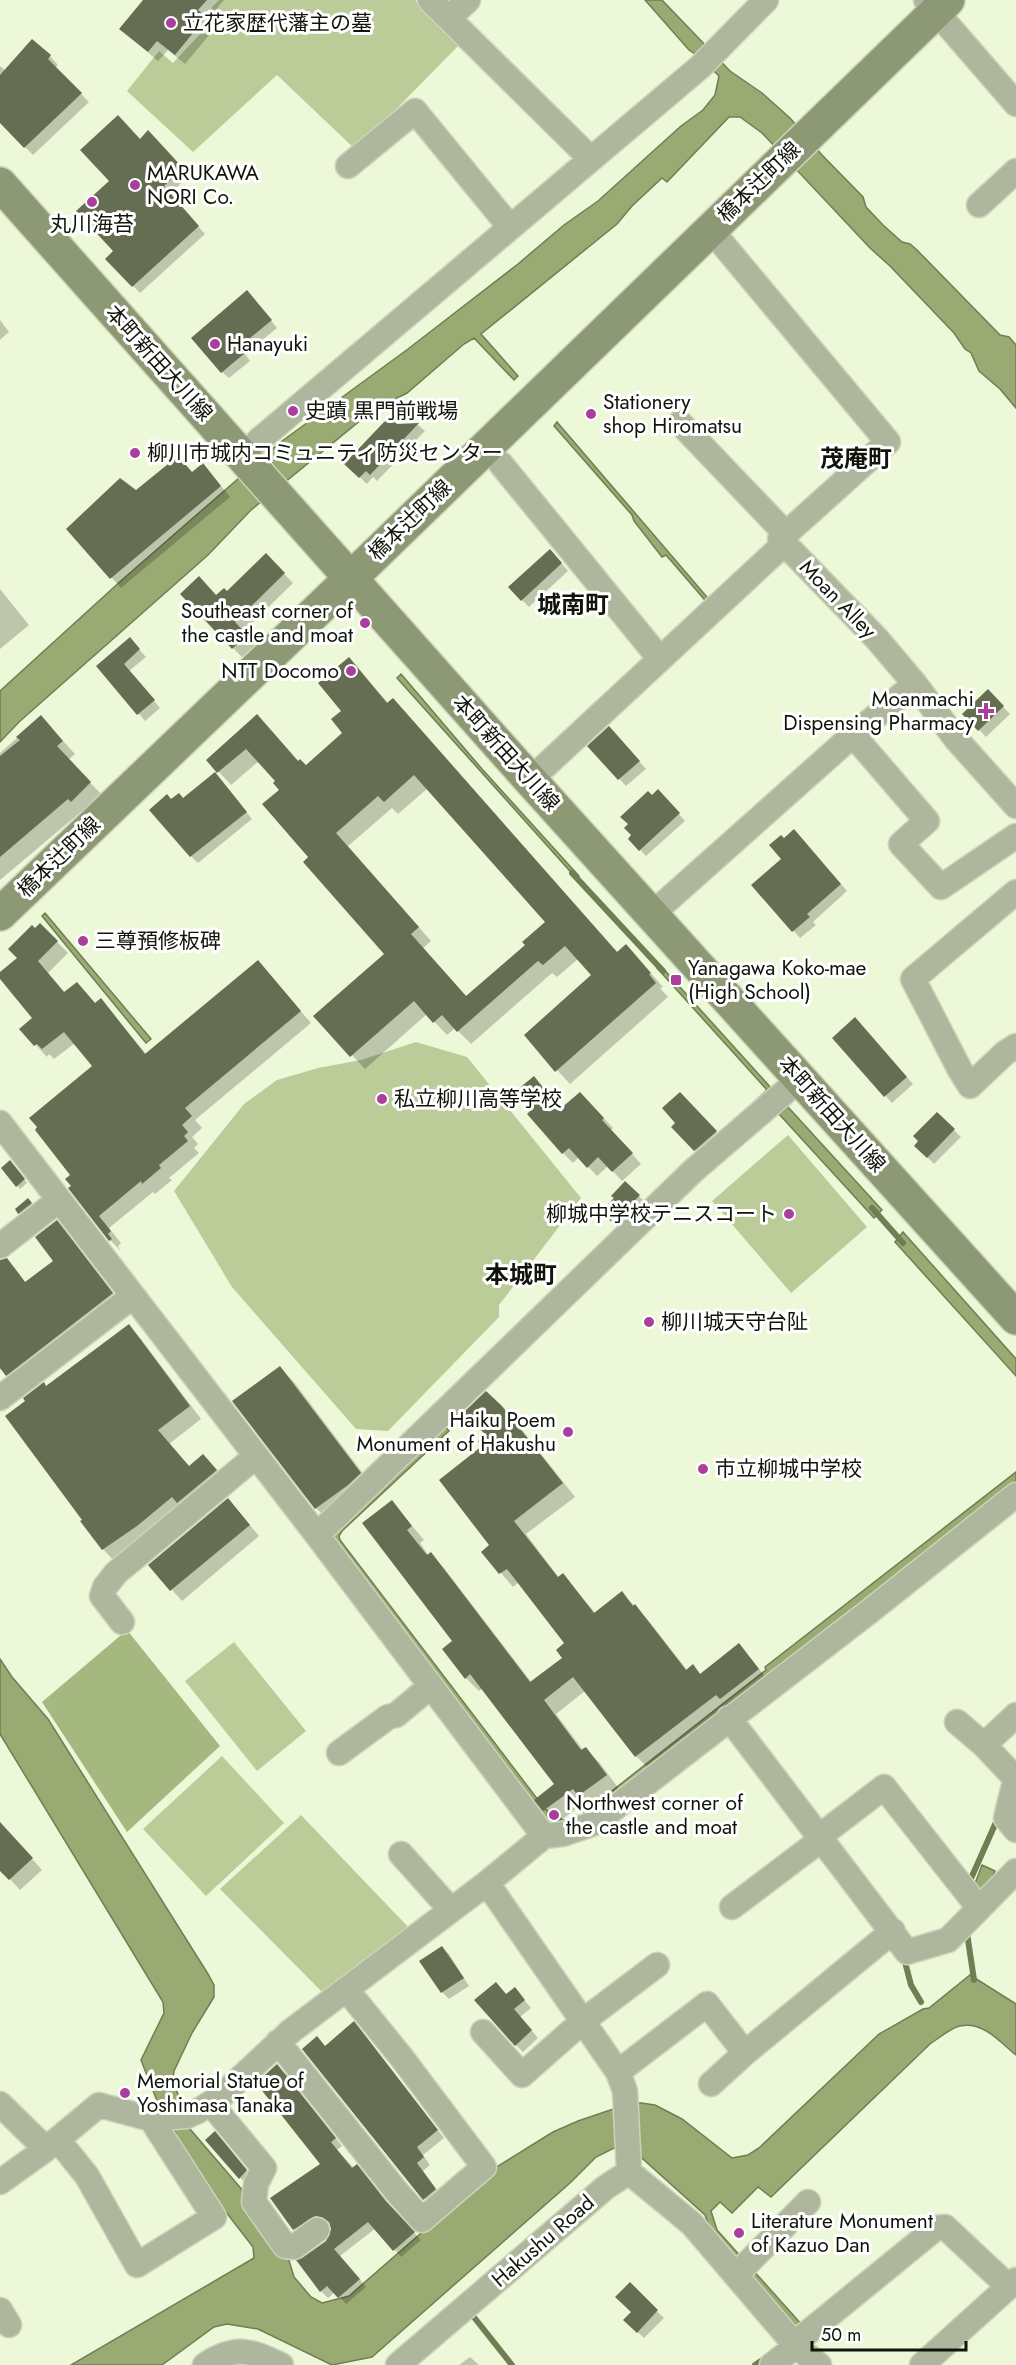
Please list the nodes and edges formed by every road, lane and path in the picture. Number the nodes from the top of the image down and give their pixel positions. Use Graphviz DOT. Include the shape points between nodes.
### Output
graph roads {
  1 [pos="429,0"];
  2 [pos="468,0"];
  3 [pos="762,1"];
  4 [pos="936,4"];
  5 [pos="449,18"];
  6 [pos="1016,104"];
  7 [pos="591,159"];
  8 [pos="348,166"];
  9 [pos="1016,171"];
  10 [pos="0,184"];
  11 [pos="979,205"];
  12 [pos="510,227"];
  13 [pos="721,242"];
  14 [pos="680,423"];
  15 [pos="254,452"];
  16 [pos="501,464"];
  17 [pos="785,539"];
  18 [pos="351,578"];
  19 [pos="660,659"];
  20 [pos="915,684"];
  21 [pos="853,735"];
  22 [pos="530,780"];
  23 [pos="1016,806"];
  24 [pos="1016,836"];
  25 [pos="1016,892"];
  26 [pos="0,914"];
  27 [pos="652,914"];
  28 [pos="1016,1046"];
  29 [pos="783,1093"];
  30 [pos="2,1128"];
  31 [pos="59,1200"];
  32 [pos="0,1246"];
  33 [pos="133,1296"];
  34 [pos="1016,1318"];
  35 [pos="0,1398"];
  36 [pos="256,1456"];
  37 [pos="1016,1495"];
  38 [pos="316,1535"];
  39 [pos="122,1622"];
  40 [pos="431,1686"];
  41 [pos="1013,1711"];
  42 [pos="724,1722"];
  43 [pos="957,1722"];
  44 [pos="984,1745"];
  45 [pos="339,1753"];
  46 [pos="1015,1777"];
  47 [pos="1016,1830"];
  48 [pos="544,1836"];
  49 [pos="821,1838"];
  50 [pos="401,1854"];
  51 [pos="1013,1879"];
  52 [pos="487,1883"];
  53 [pos="732,1907"];
  54 [pos="979,1908"];
  55 [pos="451,1910"];
  56 [pos="888,1934"];
  57 [pos="657,1965"];
  58 [pos="346,1989"];
  59 [pos="583,2021"];
  60 [pos="483,2032"];
  61 [pos="278,2042"];
  62 [pos="745,2053"];
  63 [pos="618,2072"];
  64 [pos="711,2084"];
  65 [pos="0,2104"];
  66 [pos="211,2104"];
  67 [pos="156,2120"];
  68 [pos="52,2144"];
  69 [pos="629,2172"];
  70 [pos="0,2182"];
  71 [pos="808,2202"];
  72 [pos="317,2230"];
  73 [pos="736,2275"];
  74 [pos="1012,2284"];
  75 [pos="795,2345"];
  76 [pos="925,2364"];
  77 [pos="205,2365"];
  78 [pos="281,2365"];
  79 [pos="398,2365"];
  80 [pos="772,2365"];
  81 [pos="819,2365"];
  1 -- 5 [label="street"];
  2 -- 5 [label="street"];
  3 -- 7 [label="street" via="700,67"];
  4 -- 6 [label="street"];
  4 -- 18 [label="main road, 橋本辻町線" via="832,112"];
  5 -- 7 [label="street"];
  7 -- 12 [label="street"];
  8 -- 12 [label="street" via="415,111"];
  9 -- 11 [label="street"];
  10 -- 15 [label="main road, 本町新田大川線"];
  12 -- 15 [label="street"];
  13 -- 17 [label="street" via="888,442"];
  14 -- 17 [label="street, Moan Alley"];
  15 -- 18 [label="main road, 本町新田大川線" via="279,496"];
  16 -- 19 [label="street"];
  17 -- 19 [label="street"];
  17 -- 20 [label="street, Moan Alley"];
  18 -- 22 [label="main road, 本町新田大川線"];
  18 -- 26 [label="main road, 橋本辻町線"];
  19 -- 22 [label="street"];
  20 -- 21 [label="street"];
  20 -- 23 [label="street, Moan Alley" via="956,739"];
  21 -- 24 [label="street" via="927,821 901,844 941,887"];
  21 -- 27 [label="street"];
  22 -- 27 [label="main road, 本町新田大川線"];
  25 -- 28 [label="street" via="913,979 970,1086"];
  27 -- 29 [label="main road, 本町新田大川線"];
  29 -- 34 [label="main road, 本町新田大川線"];
  29 -- 38 [label="street" via="694,1170"];
  30 -- 31 [label="street"];
  31 -- 32 [label="street"];
  31 -- 33 [label="street"];
  33 -- 35 [label="street"];
  33 -- 36 [label="street"];
  36 -- 38 [label="street"];
  36 -- 39 [label="street" via="116,1573 102,1596"];
  37 -- 42 [label="street"];
  38 -- 40 [label="street"];
  40 -- 45 [label="street"];
  40 -- 48 [label="street"];
  41 -- 44 [label="street"];
  42 -- 48 [label="street" via="595,1823"];
  42 -- 49 [label="street"];
  43 -- 44 [label="street"];
  44 -- 46 [label="street"];
  46 -- 47 [label="street" via="1006,1818"];
  48 -- 52 [label="street"];
  49 -- 53 [label="street"];
  49 -- 54 [label="street" via="884,1787"];
  49 -- 56 [label="street"];
  50 -- 55 [label="street"];
  51 -- 54 [label="street"];
  52 -- 55 [label="street"];
  52 -- 59 [label="street"];
  54 -- 56 [label="street" via="948,1940 907,1952"];
  55 -- 58 [label="street"];
  56 -- 62 [label="street"];
  57 -- 59 [label="street"];
  58 -- 61 [label="street"];
  58 -- 61 [label="street" via="484,2167 422,2220"];
  59 -- 60 [label="street" via="522,2075"];
  59 -- 63 [label="street"];
  61 -- 66 [label="street"];
  62 -- 63 [label="street" via="707,2004"];
  62 -- 64 [label="street"];
  63 -- 69 [label="street" via="625,2091"];
  65 -- 68 [label="street"];
  66 -- 67 [label="street" via="187,2116"];
  66 -- 72 [label="street" via="264,2168 255,2184 254,2202 285,2246 294,2247"];
  67 -- 68 [label="street" via="99,2105"];
  67 -- 68 [label="street" via="214,2217 137,2265 87,2176"];
  68 -- 70 [label="street"];
  69 -- 73 [label="street" via="692,2224"];
  69 -- 79 [label="street, Hakushu Road" via="606,2187"];
  71 -- 73 [label="street"];
  73 -- 75 [label="street"];
  74 -- 75 [label="street" via="945,2227 936,2228"];
  74 -- 76 [label="street"];
  75 -- 80 [label="street"];
  75 -- 81 [label="street"];
  77 -- 78 [label="street" via="239,2350"];
}
